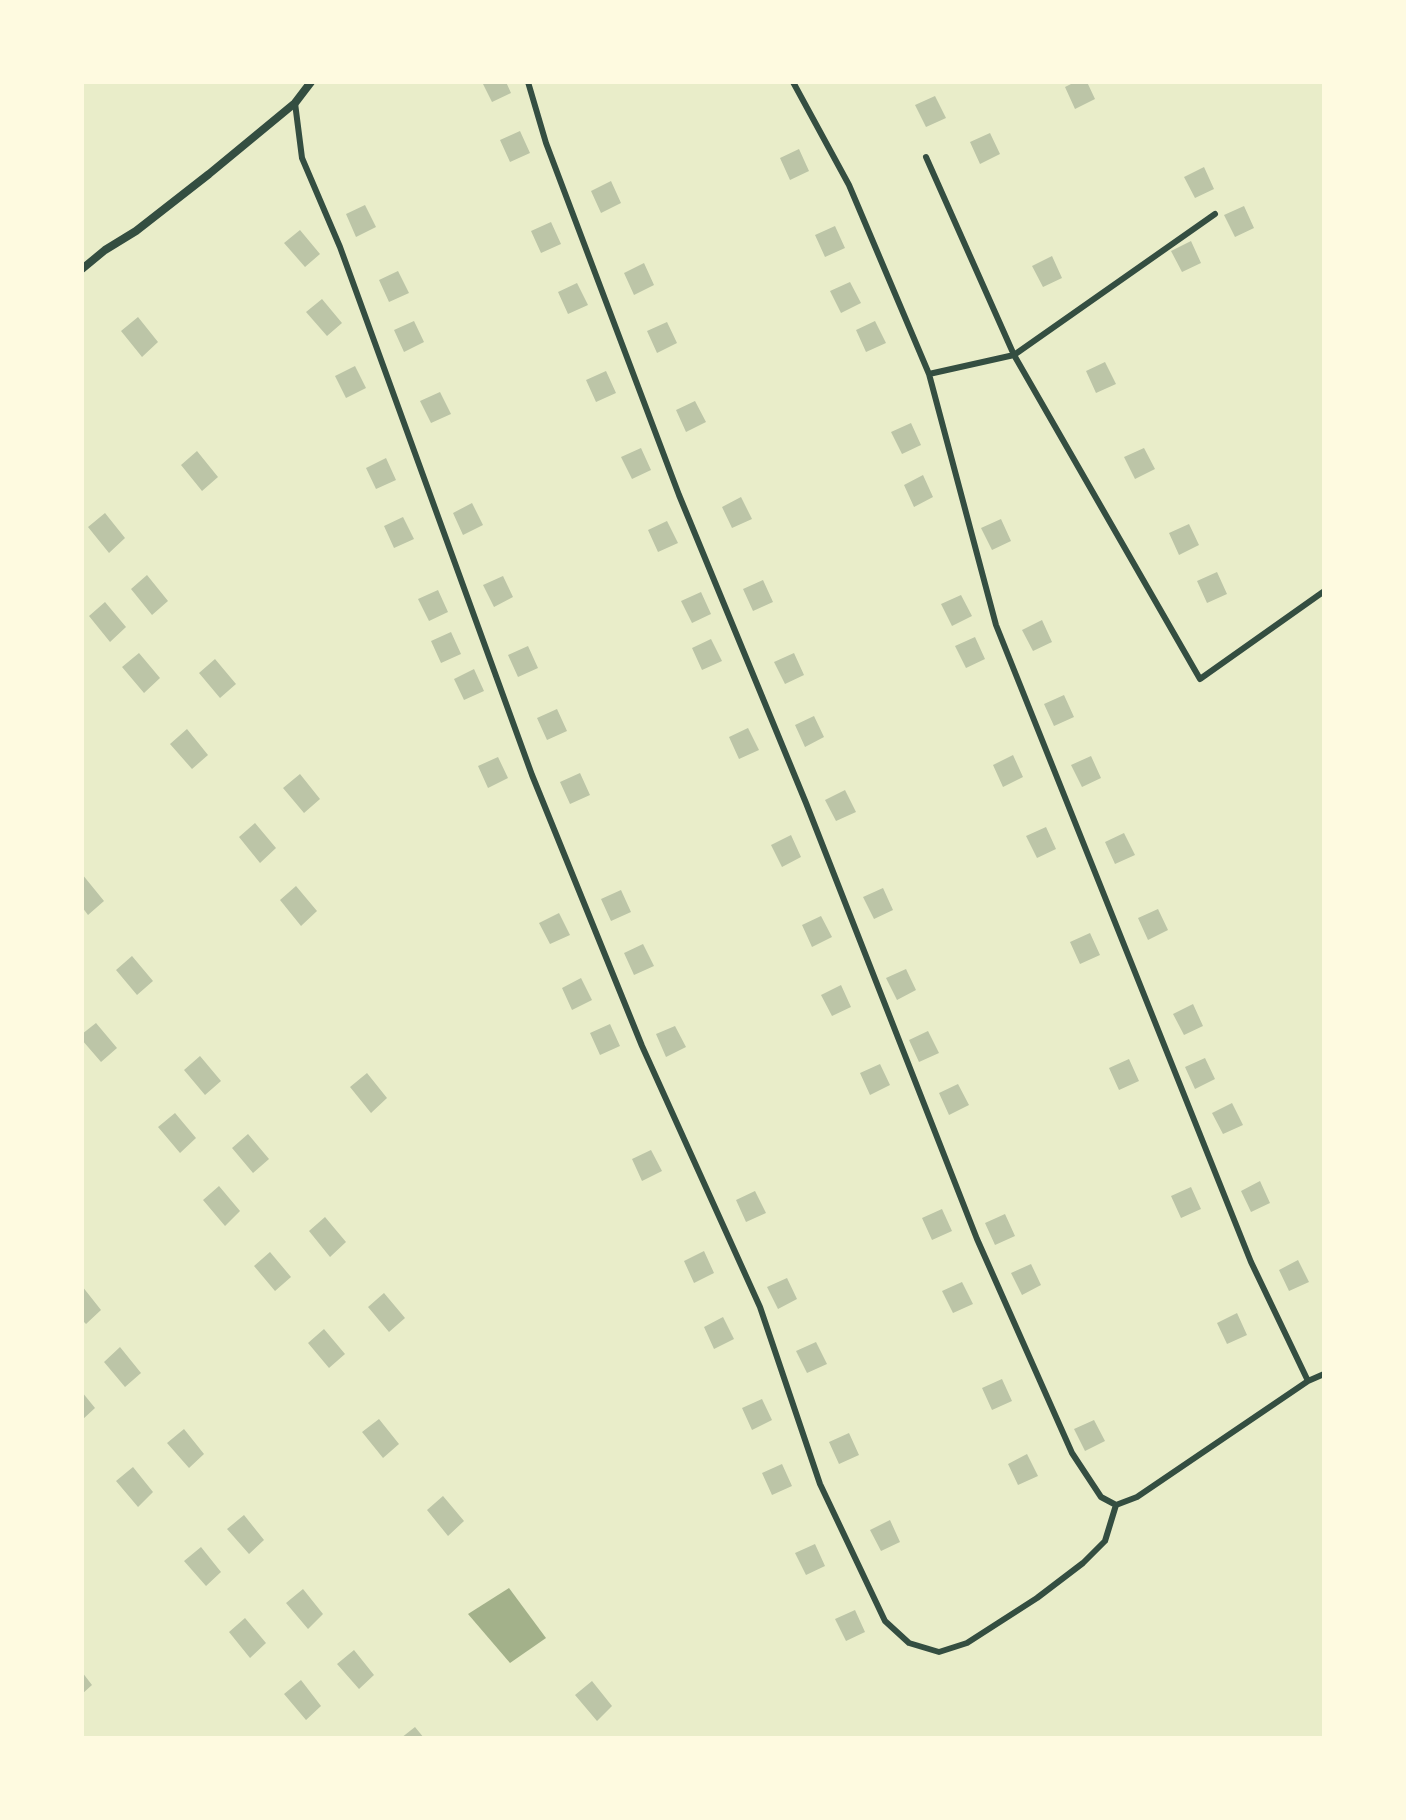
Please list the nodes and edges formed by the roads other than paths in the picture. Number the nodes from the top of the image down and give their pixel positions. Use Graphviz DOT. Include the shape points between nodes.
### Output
graph roads {
  1 [pos="311,82"];
  2 [pos="528,82"];
  3 [pos="793,82"];
  4 [pos="295,103"];
  5 [pos="926,157"];
  6 [pos="1215,214"];
  7 [pos="82,269"];
  8 [pos="1014,355"];
  9 [pos="929,374"];
  10 [pos="1323,592"];
  11 [pos="1324,1374"];
  12 [pos="1308,1381"];
  13 [pos="1116,1505"];
  1 -- 4 [label="street"];
  2 -- 13 [label="lane" via="546,143 679,495 977,1239 1072,1453 1101,1497"];
  3 -- 9 [label="lane" via="849,185"];
  4 -- 7 [label="street"];
  4 -- 13 [label="lane" via="302,158 340,247 532,775 642,1046 760,1307 820,1484 885,1621 909,1643 939,1652 967,1643 1083,1563 1105,1541"];
  5 -- 8 [label="lane"];
  6 -- 8 [label="lane"];
  8 -- 9 [label="lane"];
  8 -- 10 [label="lane" via="1200,679"];
  9 -- 12 [label="lane" via="996,625 1251,1262"];
  11 -- 12 [label="lane"];
  12 -- 13 [label="lane" via="1137,1497"];
}
